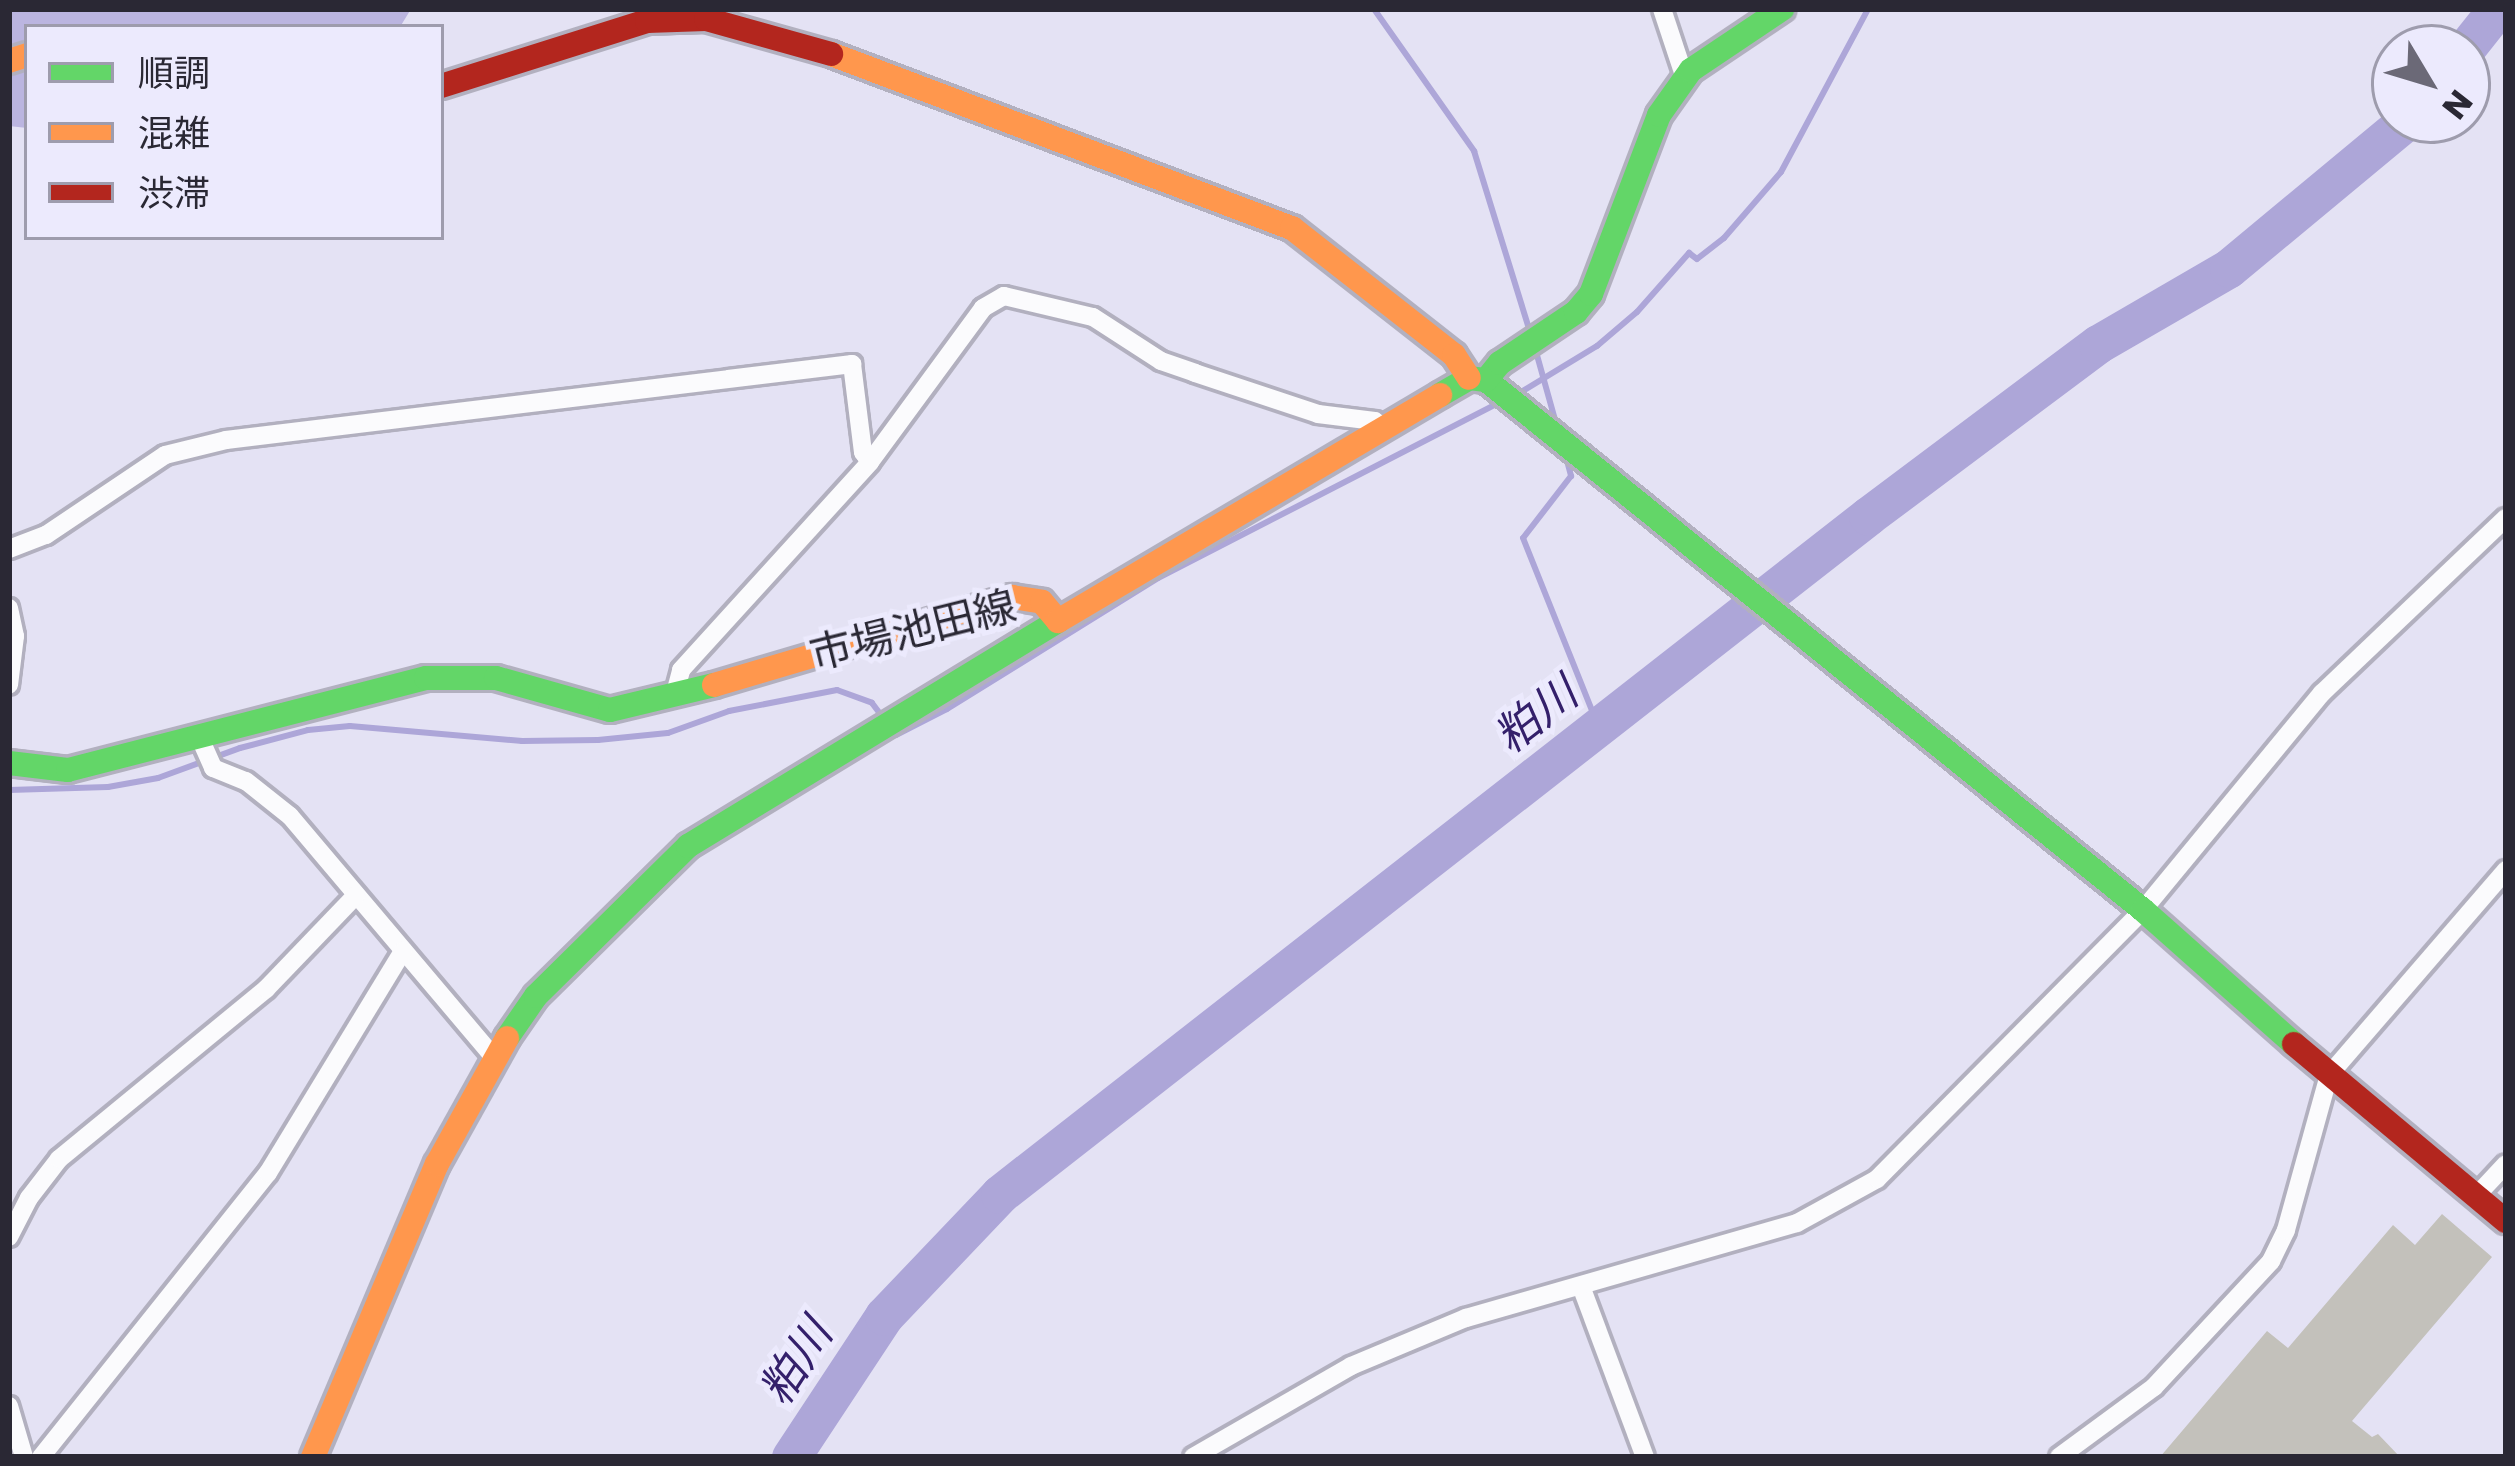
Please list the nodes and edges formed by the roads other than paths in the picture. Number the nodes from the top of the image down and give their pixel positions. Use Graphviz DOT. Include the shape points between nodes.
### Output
graph roads {
  1 [pos="1662,9"];
  2 [pos="1782,9"];
  3 [pos="1685,78"];
  4 [pos="444,85"];
  5 [pos="1478,379"];
  6 [pos="1384,428"];
  7 [pos="870,462"];
  8 [pos="2504,524"];
  9 [pos="9,549"];
  10 [pos="9,608"];
  11 [pos="1058,621"];
  12 [pos="9,685"];
  13 [pos="674,697"];
  14 [pos="199,736"];
  15 [pos="9,763"];
  16 [pos="2506,870"];
  17 [pos="356,895"];
  18 [pos="2133,902"];
  19 [pos="403,951"];
  20 [pos="494,1057"];
  21 [pos="2329,1076"];
  22 [pos="2506,1164"];
  23 [pos="2477,1195"];
  24 [pos="2506,1221"];
  25 [pos="9,1237"];
  26 [pos="1581,1286"];
  27 [pos="9,1406"];
  28 [pos="24,1457"];
  29 [pos="41,1457"];
  30 [pos="313,1457"];
  31 [pos="1193,1457"];
  32 [pos="1645,1457"];
  33 [pos="2059,1457"];
  1 -- 3 [label="street"];
  2 -- 3 [label="street, 市場池田線"];
  3 -- 5 [label="street, 市場池田線" via="1659,115 1591,294"];
  4 -- 5 [label="street" via="647,21 706,19 776,34 1292,228"];
  5 -- 6 [label="street, 市場池田線"];
  5 -- 18 [label="street"];
  6 -- 7 [label="street" via="1195,374 1093,317 1004,296 983,308"];
  6 -- 11 [label="street, 市場池田線"];
  7 -- 9 [label="street" via="852,364 226,440 165,455 46,535"];
  7 -- 13 [label="street" via="681,670"];
  8 -- 18 [label="street" via="2322,693"];
  10 -- 12 [label="street"];
  11 -- 13 [label="street, 市場池田線" via="1042,602 1012,597"];
  11 -- 20 [label="street" via="688,846 536,996"];
  13 -- 14 [label="street, 市場池田線" via="610,710 496,678 426,678"];
  14 -- 15 [label="street, 市場池田線" via="68,770"];
  14 -- 17 [label="street" via="213,768 290,816"];
  16 -- 21 [label="street"];
  17 -- 19 [label="street"];
  17 -- 25 [label="street" via="266,988 59,1159"];
  18 -- 21 [label="street"];
  18 -- 26 [label="street" via="1877,1179 1797,1223"];
  19 -- 20 [label="street"];
  19 -- 29 [label="street" via="268,1173"];
  20 -- 30 [label="street" via="437,1164"];
  21 -- 23 [label="street"];
  21 -- 33 [label="street" via="2271,1261 2154,1387"];
  22 -- 23 [label="street"];
  23 -- 24 [label="street"];
  26 -- 31 [label="street" via="1466,1318 1352,1366"];
  26 -- 32 [label="street"];
  27 -- 28 [label="street"];
}
